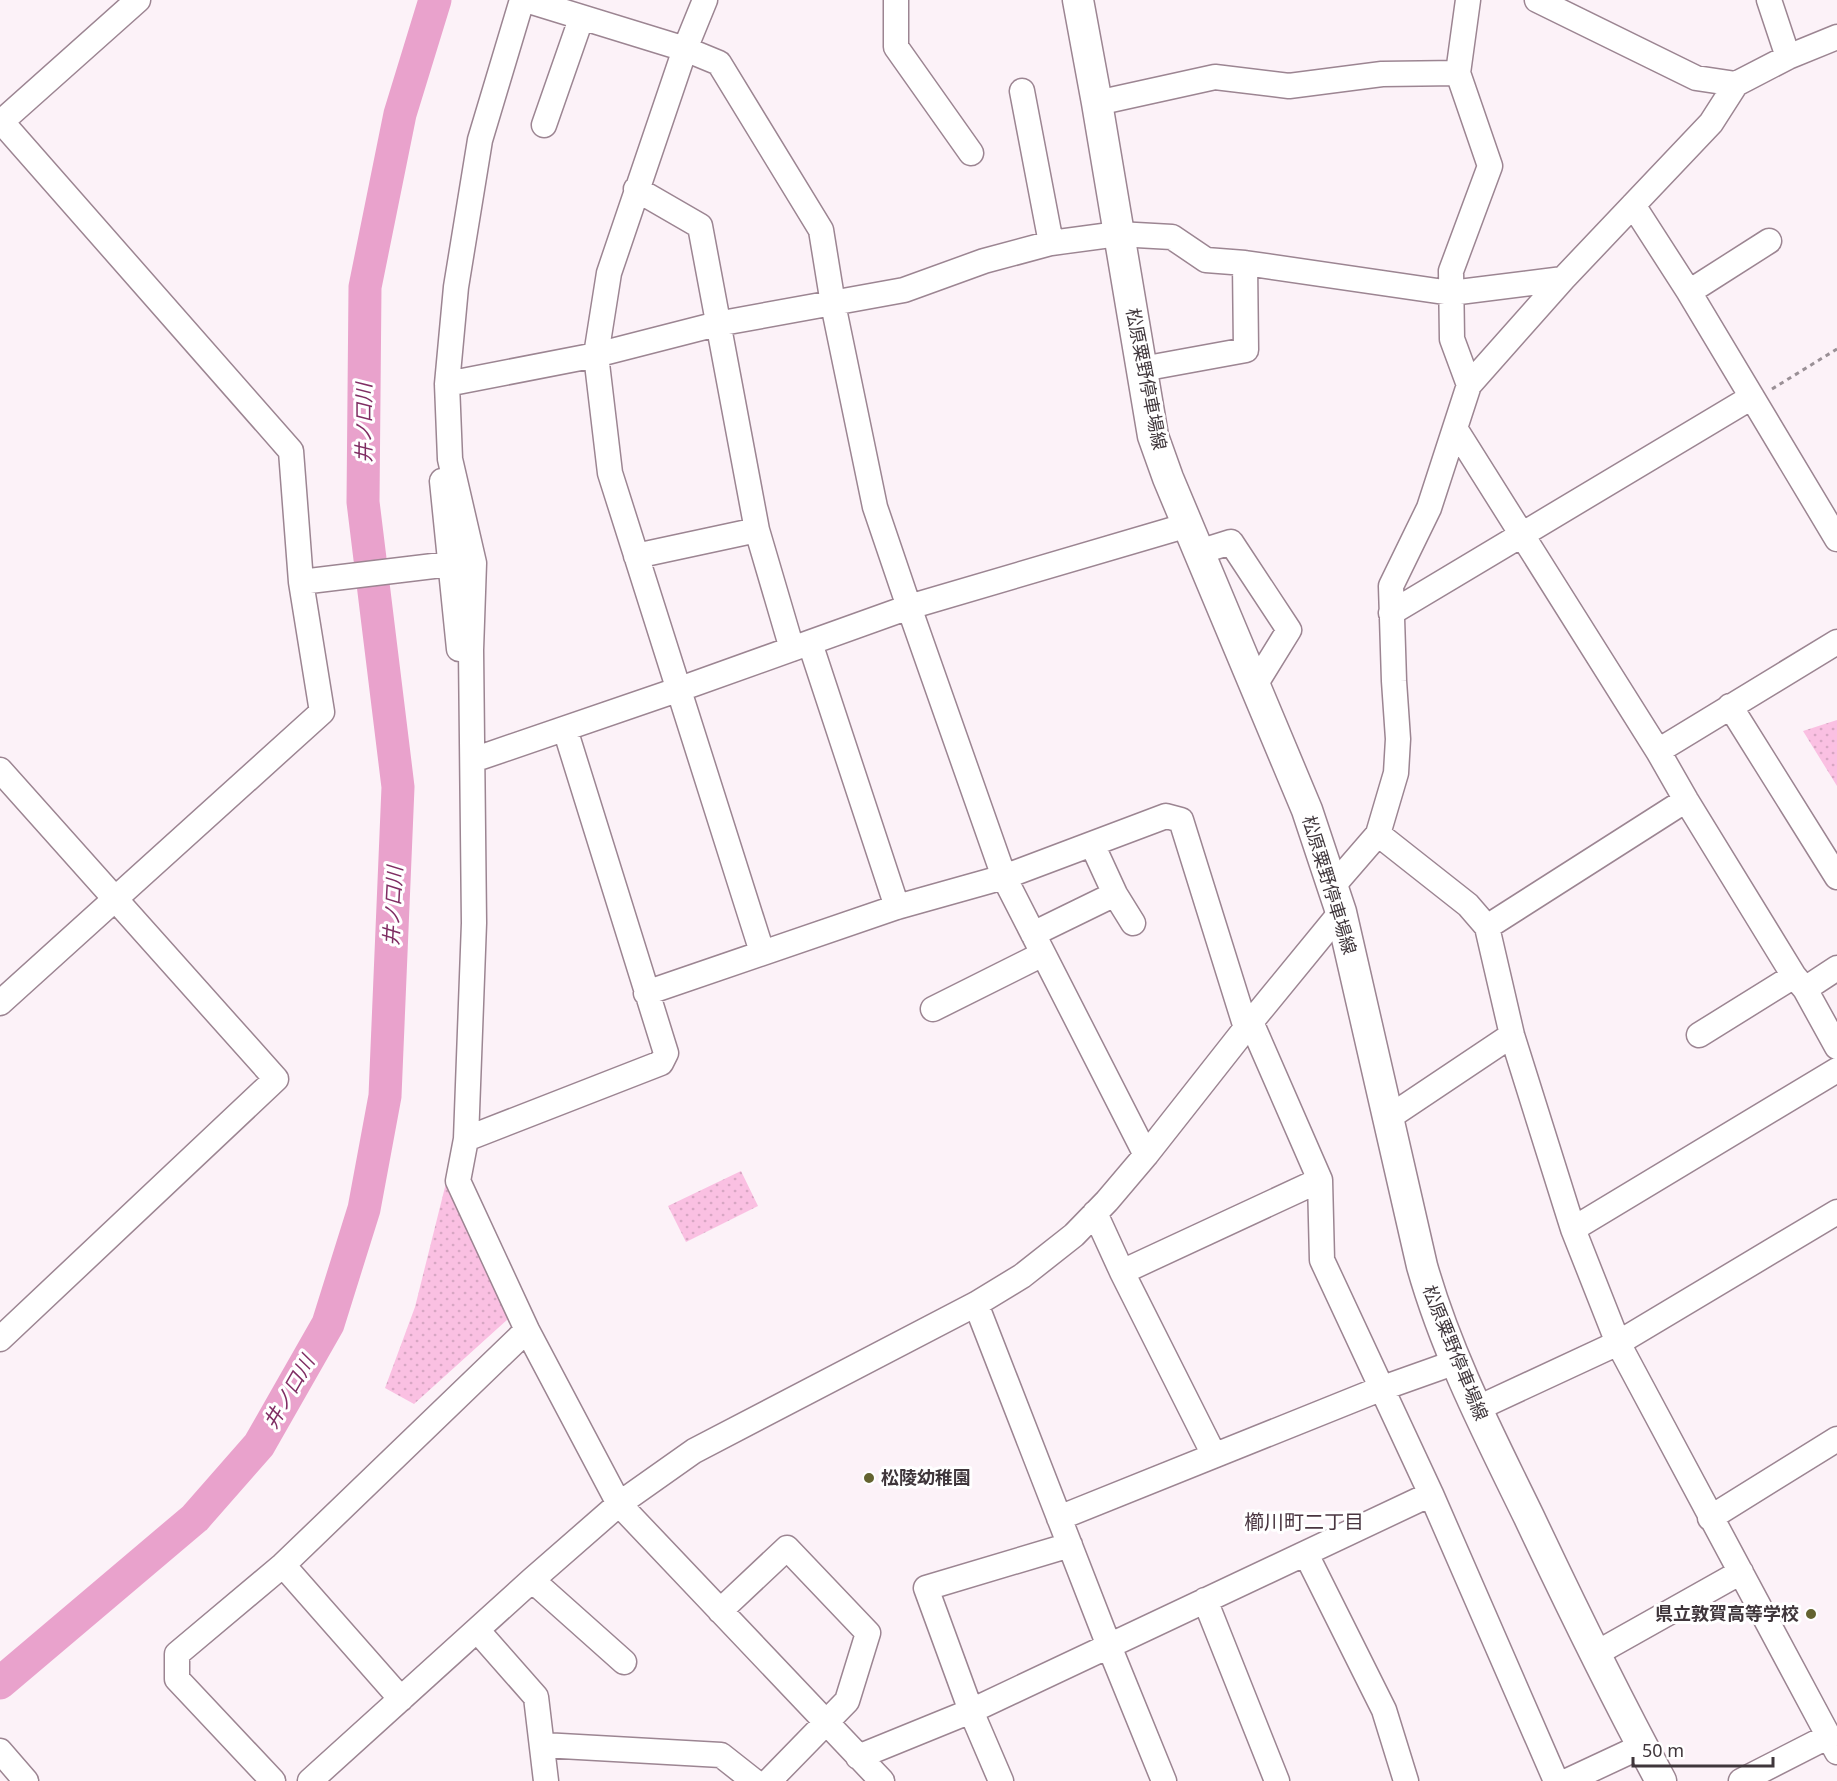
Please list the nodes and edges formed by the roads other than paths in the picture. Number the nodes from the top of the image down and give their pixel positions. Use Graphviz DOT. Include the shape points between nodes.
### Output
graph roads {
  1 [pos="138,0"];
  2 [pos="522,0"];
  3 [pos="526,0"];
  4 [pos="705,0"];
  5 [pos="896,0"];
  6 [pos="1078,0"];
  7 [pos="1468,0"];
  8 [pos="1536,0"];
  9 [pos="1769,0"];
  10 [pos="581,19"];
  11 [pos="1836,39"];
  12 [pos="685,50"];
  13 [pos="1788,57"];
  14 [pos="1458,73"];
  15 [pos="1736,84"];
  16 [pos="1022,91"];
  17 [pos="1097,103"];
  18 [pos="1,122"];
  19 [pos="544,125"];
  20 [pos="972,153"];
  21 [pos="636,189"];
  22 [pos="1633,205"];
  23 [pos="1118,234"];
  24 [pos="1769,241"];
  25 [pos="1051,243"];
  26 [pos="1245,263"];
  27 [pos="1563,279"];
  28 [pos="1689,292"];
  29 [pos="1451,293"];
  30 [pos="833,304"];
  31 [pos="717,324"];
  32 [pos="596,355"];
  33 [pos="1142,369"];
  34 [pos="447,384"];
  35 [pos="1469,385"];
  36 [pos="1753,399"];
  37 [pos="1456,430"];
  38 [pos="450,459"];
  39 [pos="757,530"];
  40 [pos="1522,534"];
  41 [pos="1194,539"];
  42 [pos="1837,539"];
  43 [pos="636,556"];
  44 [pos="444,565"];
  45 [pos="310,580"];
  46 [pos="909,607"];
  47 [pos="1391,613"];
  48 [pos="1837,642"];
  49 [pos="801,646"];
  50 [pos="471,650"];
  51 [pos="1255,685"];
  52 [pos="680,689"];
  53 [pos="1730,706"];
  54 [pos="565,729"];
  55 [pos="1658,751"];
  56 [pos="473,760"];
  57 [pos="0,770"];
  58 [pos="1686,800"];
  59 [pos="1378,834"];
  60 [pos="1092,844"];
  61 [pos="1005,876"];
  62 [pos="1837,878"];
  63 [pos="1115,894"];
  64 [pos="115,898"];
  65 [pos="1337,899"];
  66 [pos="897,907"];
  67 [pos="1134,923"];
  68 [pos="1486,927"];
  69 [pos="1038,944"];
  70 [pos="762,952"];
  71 [pos="1837,968"];
  72 [pos="1800,982"];
  73 [pos="646,993"];
  74 [pos="0,1003"];
  75 [pos="933,1009"];
  76 [pos="1249,1025"];
  77 [pos="1512,1035"];
  78 [pos="1699,1035"];
  79 [pos="1837,1047"];
  80 [pos="1837,1070"];
  81 [pos="1388,1119"];
  82 [pos="466,1139"];
  83 [pos="1146,1155"];
  84 [pos="1320,1180"];
  85 [pos="1837,1212"];
  86 [pos="1095,1213"];
  87 [pos="1573,1229"];
  88 [pos="1122,1272"];
  89 [pos="976,1304"];
  90 [pos="527,1330"];
  91 [pos="0,1339"];
  92 [pos="1618,1343"];
  93 [pos="1456,1362"];
  94 [pos="1380,1389"];
  95 [pos="1476,1409"];
  96 [pos="1837,1439"];
  97 [pos="1214,1455"];
  98 [pos="1431,1494"];
  99 [pos="619,1504"];
  100 [pos="1059,1518"];
  101 [pos="1710,1518"];
  102 [pos="1070,1545"];
  103 [pos="1306,1554"];
  104 [pos="283,1566"];
  105 [pos="1741,1572"];
  106 [pos="532,1580"];
  107 [pos="1205,1600"];
  108 [pos="720,1611"];
  109 [pos="477,1630"];
  110 [pos="1109,1646"];
  111 [pos="1595,1654"];
  112 [pos="624,1662"];
  113 [pos="401,1699"];
  114 [pos="971,1711"];
  115 [pos="826,1724"];
  116 [pos="1833,1744"];
  117 [pos="543,1745"];
  118 [pos="1642,1746"];
  119 [pos="858,1756"];
  120 [pos="273,1781"];
  121 [pos="310,1781"];
  122 [pos="546,1781"];
  123 [pos="754,1781"];
  124 [pos="769,1781"];
  125 [pos="882,1781"];
  126 [pos="1001,1781"];
  127 [pos="1164,1781"];
  128 [pos="1277,1781"];
  129 [pos="1406,1781"];
  130 [pos="1556,1781"];
  131 [pos="1568,1781"];
  132 [pos="1661,1781"];
  133 [pos="1741,1781"];
  1 -- 18 [label="street"];
  2 -- 34 [label="street" via="480,140 456,287"];
  3 -- 10 [label="street"];
  4 -- 12 [label="street"];
  5 -- 20 [label="street" via="896,47"];
  6 -- 17 [label="main road, 松原粟野停車場線"];
  7 -- 14 [label="street"];
  8 -- 15 [label="street" via="1696,78"];
  9 -- 13 [label="street"];
  10 -- 12 [label="street"];
  10 -- 19 [label="street"];
  11 -- 13 [label="street"];
  12 -- 21 [label="street"];
  12 -- 30 [label="street" via="719,63 820,230"];
  13 -- 15 [label="street"];
  14 -- 17 [label="street" via="1382,74 1289,86 1215,77"];
  14 -- 29 [label="street" via="1490,166 1451,271"];
  15 -- 22 [label="street" via="1711,123"];
  16 -- 25 [label="street"];
  17 -- 23 [label="main road, 松原粟野停車場線"];
  18 -- 45 [label="street" via="291,451"];
  21 -- 31 [label="street" via="700,226"];
  21 -- 32 [label="street" via="609,273"];
  22 -- 27 [label="street"];
  22 -- 28 [label="street"];
  23 -- 25 [label="street"];
  23 -- 26 [label="street" via="1172,237 1206,261"];
  23 -- 33 [label="main road, 松原粟野停車場線"];
  24 -- 28 [label="street"];
  25 -- 30 [label="street" via="984,261 904,290"];
  26 -- 29 [label="street"];
  26 -- 33 [label="street" via="1246,350"];
  27 -- 29 [label="street"];
  27 -- 35 [label="street"];
  28 -- 36 [label="street"];
  29 -- 35 [label="street" via="1452,339"];
  30 -- 31 [label="street"];
  30 -- 46 [label="street" via="875,507"];
  31 -- 32 [label="street"];
  31 -- 39 [label="street"];
  32 -- 34 [label="street"];
  32 -- 43 [label="street" via="610,473"];
  33 -- 41 [label="main road, 松原粟野停車場線" via="1153,436"];
  34 -- 38 [label="street"];
  35 -- 37 [label="street"];
  36 -- 40 [label="street"];
  36 -- 42 [label="street"];
  37 -- 40 [label="street"];
  37 -- 47 [label="street" via="1429,507 1391,586"];
  38 -- 44 [label="street" via="441,476"];
  38 -- 50 [label="street" via="474,563"];
  39 -- 43 [label="street"];
  39 -- 49 [label="street"];
  40 -- 47 [label="street"];
  40 -- 55 [label="street"];
  41 -- 46 [label="street"];
  41 -- 51 [label="main road, 松原粟野停車場線"];
  41 -- 51 [label="street" via="1232,542 1289,630"];
  43 -- 52 [label="street"];
  44 -- 45 [label="street"];
  44 -- 50 [label="street" via="459,652"];
  45 -- 64 [label="street" via="322,712"];
  46 -- 49 [label="street"];
  46 -- 61 [label="street"];
  47 -- 59 [label="street" via="1398,739 1396,773"];
  48 -- 53 [label="street"];
  49 -- 52 [label="street"];
  49 -- 66 [label="street"];
  50 -- 56 [label="street"];
  51 -- 65 [label="main road, 松原粟野停車場線" via="1307,810"];
  52 -- 54 [label="street"];
  52 -- 70 [label="street"];
  53 -- 55 [label="street"];
  53 -- 62 [label="street"];
  54 -- 56 [label="street"];
  54 -- 73 [label="street"];
  55 -- 58 [label="street"];
  56 -- 82 [label="street" via="474,923"];
  57 -- 64 [label="street"];
  58 -- 68 [label="street"];
  58 -- 72 [label="street"];
  59 -- 65 [label="street"];
  59 -- 68 [label="street" via="1468,904"];
  60 -- 61 [label="street"];
  60 -- 63 [label="street"];
  60 -- 76 [label="street" via="1166,816 1181,820"];
  61 -- 66 [label="street"];
  61 -- 69 [label="street"];
  63 -- 67 [label="street"];
  63 -- 69 [label="street"];
  64 -- 74 [label="street"];
  64 -- 91 [label="street" via="276,1079"];
  65 -- 76 [label="street"];
  65 -- 81 [label="main road, 松原粟野停車場線"];
  66 -- 70 [label="street"];
  68 -- 77 [label="street"];
  69 -- 75 [label="street"];
  69 -- 83 [label="street"];
  70 -- 73 [label="street"];
  71 -- 72 [label="street"];
  72 -- 78 [label="street"];
  72 -- 79 [label="street"];
  73 -- 82 [label="street" via="666,1053 661,1063"];
  76 -- 83 [label="street"];
  76 -- 84 [label="street"];
  77 -- 81 [label="street"];
  77 -- 87 [label="street"];
  80 -- 87 [label="street"];
  81 -- 93 [label="main road, 松原粟野停車場線" via="1422,1266"];
  82 -- 90 [label="street" via="458,1181"];
  83 -- 86 [label="street"];
  84 -- 88 [label="street"];
  84 -- 94 [label="street" via="1322,1260"];
  85 -- 92 [label="street"];
  86 -- 88 [label="street"];
  86 -- 89 [label="street" via="1022,1276"];
  87 -- 92 [label="street"];
  88 -- 97 [label="street"];
  89 -- 99 [label="street" via="694,1451"];
  89 -- 100 [label="street"];
  90 -- 99 [label="street"];
  90 -- 104 [label="street"];
  92 -- 95 [label="street"];
  92 -- 101 [label="street"];
  93 -- 94 [label="street"];
  93 -- 95 [label="main road, 松原粟野停車場線"];
  94 -- 97 [label="street"];
  94 -- 98 [label="street"];
  95 -- 111 [label="main road, 松原粟野停車場線"];
  96 -- 101 [label="street"];
  97 -- 100 [label="street"];
  98 -- 103 [label="street"];
  98 -- 130 [label="street"];
  99 -- 106 [label="street"];
  99 -- 108 [label="street"];
  100 -- 102 [label="street"];
  101 -- 105 [label="street"];
  102 -- 110 [label="street"];
  102 -- 114 [label="street" via="926,1588"];
  103 -- 107 [label="street"];
  103 -- 129 [label="street" via="1384,1710"];
  104 -- 113 [label="street"];
  104 -- 120 [label="street" via="177,1654 177,1679"];
  105 -- 111 [label="street"];
  105 -- 116 [label="street"];
  106 -- 109 [label="street"];
  106 -- 112 [label="street"];
  107 -- 110 [label="street"];
  107 -- 128 [label="street"];
  108 -- 115 [label="street"];
  108 -- 115 [label="street" via="787,1548 868,1633 848,1701"];
  109 -- 113 [label="street"];
  109 -- 117 [label="street" via="536,1697"];
  110 -- 114 [label="street"];
  110 -- 127 [label="street"];
  111 -- 118 [label="main road, 松原粟野停車場線"];
  113 -- 121 [label="street"];
  114 -- 119 [label="street"];
  114 -- 126 [label="street"];
  115 -- 119 [label="street"];
  115 -- 124 [label="street"];
  116 -- 133 [label="street"];
  117 -- 122 [label="street"];
  117 -- 123 [label="street" via="721,1755"];
  118 -- 131 [label="street"];
  118 -- 132 [label="main road, 松原粟野停車場線"];
  119 -- 125 [label="street"];
}
